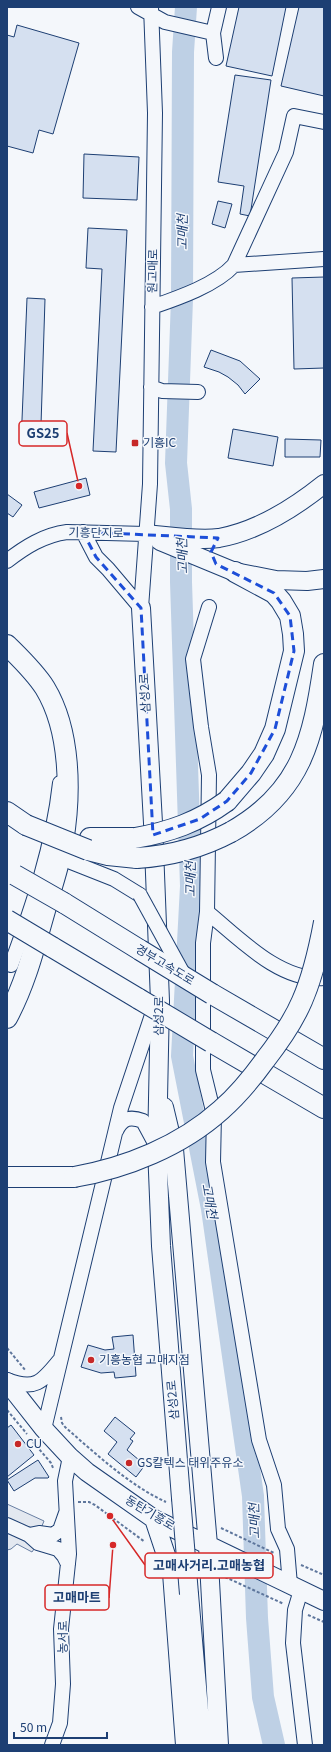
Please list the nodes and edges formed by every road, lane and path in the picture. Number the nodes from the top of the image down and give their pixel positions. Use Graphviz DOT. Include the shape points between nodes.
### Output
graph roads {
  1 [pos="219,7"];
  2 [pos="146,9"];
  3 [pos="212,33"];
  4 [pos="216,58"];
  5 [pos="324,122"];
  6 [pos="324,259"];
  7 [pos="234,265"];
  8 [pos="158,305"];
  9 [pos="156,389"];
  10 [pos="198,392"];
  11 [pos="324,484"];
  12 [pos="83,532"];
  13 [pos="146,534"];
  14 [pos="218,538"];
  15 [pos="188,545"];
  16 [pos="7,561"];
  17 [pos="216,564"];
  18 [pos="235,572"];
  19 [pos="324,579"];
  20 [pos="209,607"];
  21 [pos="140,608"];
  22 [pos="7,645"];
  23 [pos="7,652"];
  24 [pos="324,664"];
  25 [pos="7,809"];
  26 [pos="7,812"];
  27 [pos="27,821"];
  28 [pos="89,844"];
  29 [pos="62,850"];
  30 [pos="11,872"];
  31 [pos="207,912"];
  32 [pos="7,920"];
  33 [pos="324,922"];
  34 [pos="31,961"];
  35 [pos="9,964"];
  36 [pos="324,978"];
  37 [pos="186,979"];
  38 [pos="21,989"];
  39 [pos="160,1001"];
  40 [pos="7,1018"];
  41 [pos="324,1059"];
  42 [pos="158,1081"];
  43 [pos="324,1108"];
  44 [pos="114,1136"];
  45 [pos="157,1148"];
  46 [pos="7,1177"];
  47 [pos="7,1348"];
  48 [pos="60,1360"];
  49 [pos="30,1374"];
  50 [pos="7,1381"];
  51 [pos="7,1410"];
  52 [pos="62,1413"];
  53 [pos="35,1435"];
  54 [pos="70,1457"];
  55 [pos="54,1469"];
  56 [pos="176,1501"];
  57 [pos="80,1502"];
  58 [pos="67,1511"];
  59 [pos="154,1519"];
  60 [pos="7,1525"];
  61 [pos="218,1527"];
  62 [pos="29,1535"];
  63 [pos="147,1545"];
  64 [pos="215,1548"];
  65 [pos="285,1558"];
  66 [pos="68,1564"];
  67 [pos="324,1575"];
  68 [pos="224,1577"];
  69 [pos="291,1585"];
  70 [pos="324,1601"];
  71 [pos="282,1602"];
  72 [pos="52,1745"];
  73 [pos="185,1745"];
  74 [pos="202,1745"];
  75 [pos="219,1745"];
  76 [pos="304,1745"];
  1 -- 3 [label="street"];
  2 -- 3 [label="street" via="165,22"];
  2 -- 8 [label="street, 원고매로" via="155,113"];
  3 -- 4 [label="street"];
  5 -- 7 [label="street" via="294,116 286,152"];
  6 -- 7 [label="street"];
  7 -- 8 [label="street" via="228,272 199,288"];
  8 -- 9 [label="street, 원고매로"];
  9 -- 10 [label="street"];
  9 -- 13 [label="street, 원고매로"];
  11 -- 14 [label="main road" via="280,515"];
  12 -- 13 [label="street, 기흥단지로"];
  12 -- 16 [label="street, 기흥단지로" via="67,532 44,538"];
  12 -- 21 [label="street" via="96,557"];
  13 -- 15 [label="main road"];
  13 -- 21 [label="street, 삼성2로"];
  14 -- 15 [label="main road"];
  14 -- 17 [label="main road" via="214,541 211,552"];
  15 -- 17 [label="main road"];
  17 -- 18 [label="main road"];
  18 -- 19 [label="main road" via="276,580"];
  18 -- 28 [label="highway, bridge" via="274,593 290,616 294,651 275,729 267,748 251,774 226,801 200,818 154,835"];
  20 -- 31 [label="street" via="193,659 209,775"];
  21 -- 39 [label="main road, 삼성2로" via="153,824"];
  22 -- 29 [label="highway" via="45,689 61,731 68,773"];
  23 -- 35 [label="street" via="28,675 44,699 56,731 61,760 59,793 45,860 30,914"];
  24 -- 28 [label="highway, bridge" via="308,746 284,787 251,821 207,844 167,855 137,858 108,855"];
  25 -- 27 [label="highway"];
  26 -- 27 [label="highway"];
  27 -- 28 [label="highway, bridge"];
  29 -- 34 [label="highway"];
  29 -- 37 [label="street, bridge" via="71,862 114,879 140,895"];
  30 -- 37 [label="highway, 경부고속도로, bridge"];
  31 -- 36 [label="street" via="269,962 297,976"];
  31 -- 65 [label="street" via="203,943 203,1070 214,1115 213,1162 259,1440 274,1485 278,1529 287,1549"];
  32 -- 43 [label="highway, bridge"];
  33 -- 46 [label="highway, bridge" via="313,973 289,1026 247,1085 220,1111 169,1145 117,1168 74,1177"];
  34 -- 35 [label="street" via="23,965"];
  34 -- 38 [label="highway"];
  35 -- 38 [label="street" via="19,975"];
  37 -- 41 [label="highway, 경부고속도로, bridge"];
  38 -- 40 [label="highway"];
  39 -- 42 [label="main road, 삼성2로"];
  39 -- 44 [label="street" via="151,1018 134,1067"];
  42 -- 45 [label="main road, 삼성2로"];
  42 -- 64 [label="main road" via="174,1149"];
  44 -- 45 [label="street" via="120,1123 126,1118 134,1118 143,1121"];
  44 -- 48 [label="street"];
  45 -- 56 [label="main road, 삼성2로"];
  47 -- 49 [label="path"];
  48 -- 50 [label="street" via="40,1382 28,1384"];
  48 -- 53 [label="street"];
  50 -- 53 [label="main road, 동탄기흥로"];
  51 -- 53 [label="path"];
  52 -- 56 [label="path" via="62,1423 65,1427 90,1449 160,1499"];
  53 -- 54 [label="main road, 동탄기흥로"];
  53 -- 55 [label="path"];
  54 -- 58 [label="street, 농서로" via="65,1481"];
  54 -- 59 [label="main road, 동탄기흥로"];
  56 -- 74 [label="main road, 삼성2로, bridge" via="189,1594"];
  57 -- 63 [label="path" via="95,1505 143,1539"];
  58 -- 62 [label="street" via="60,1530 53,1535"];
  58 -- 66 [label="street, 농서로"];
  59 -- 64 [label="main road, 동탄기흥로"];
  59 -- 73 [label="main road" via="172,1573"];
  60 -- 62 [label="street"];
  61 -- 65 [label="path"];
  62 -- 66 [label="street" via="38,1543 58,1550"];
  64 -- 69 [label="main road, 동탄기흥로"];
  64 -- 75 [label="main road"];
  65 -- 67 [label="path"];
  65 -- 69 [label="street"];
  66 -- 72 [label="street, 농서로" via="61,1629 63,1684 60,1723"];
  68 -- 71 [label="path"];
  69 -- 70 [label="main road, 동탄기흥로"];
  69 -- 76 [label="street" via="295,1610 292,1643"];
}
